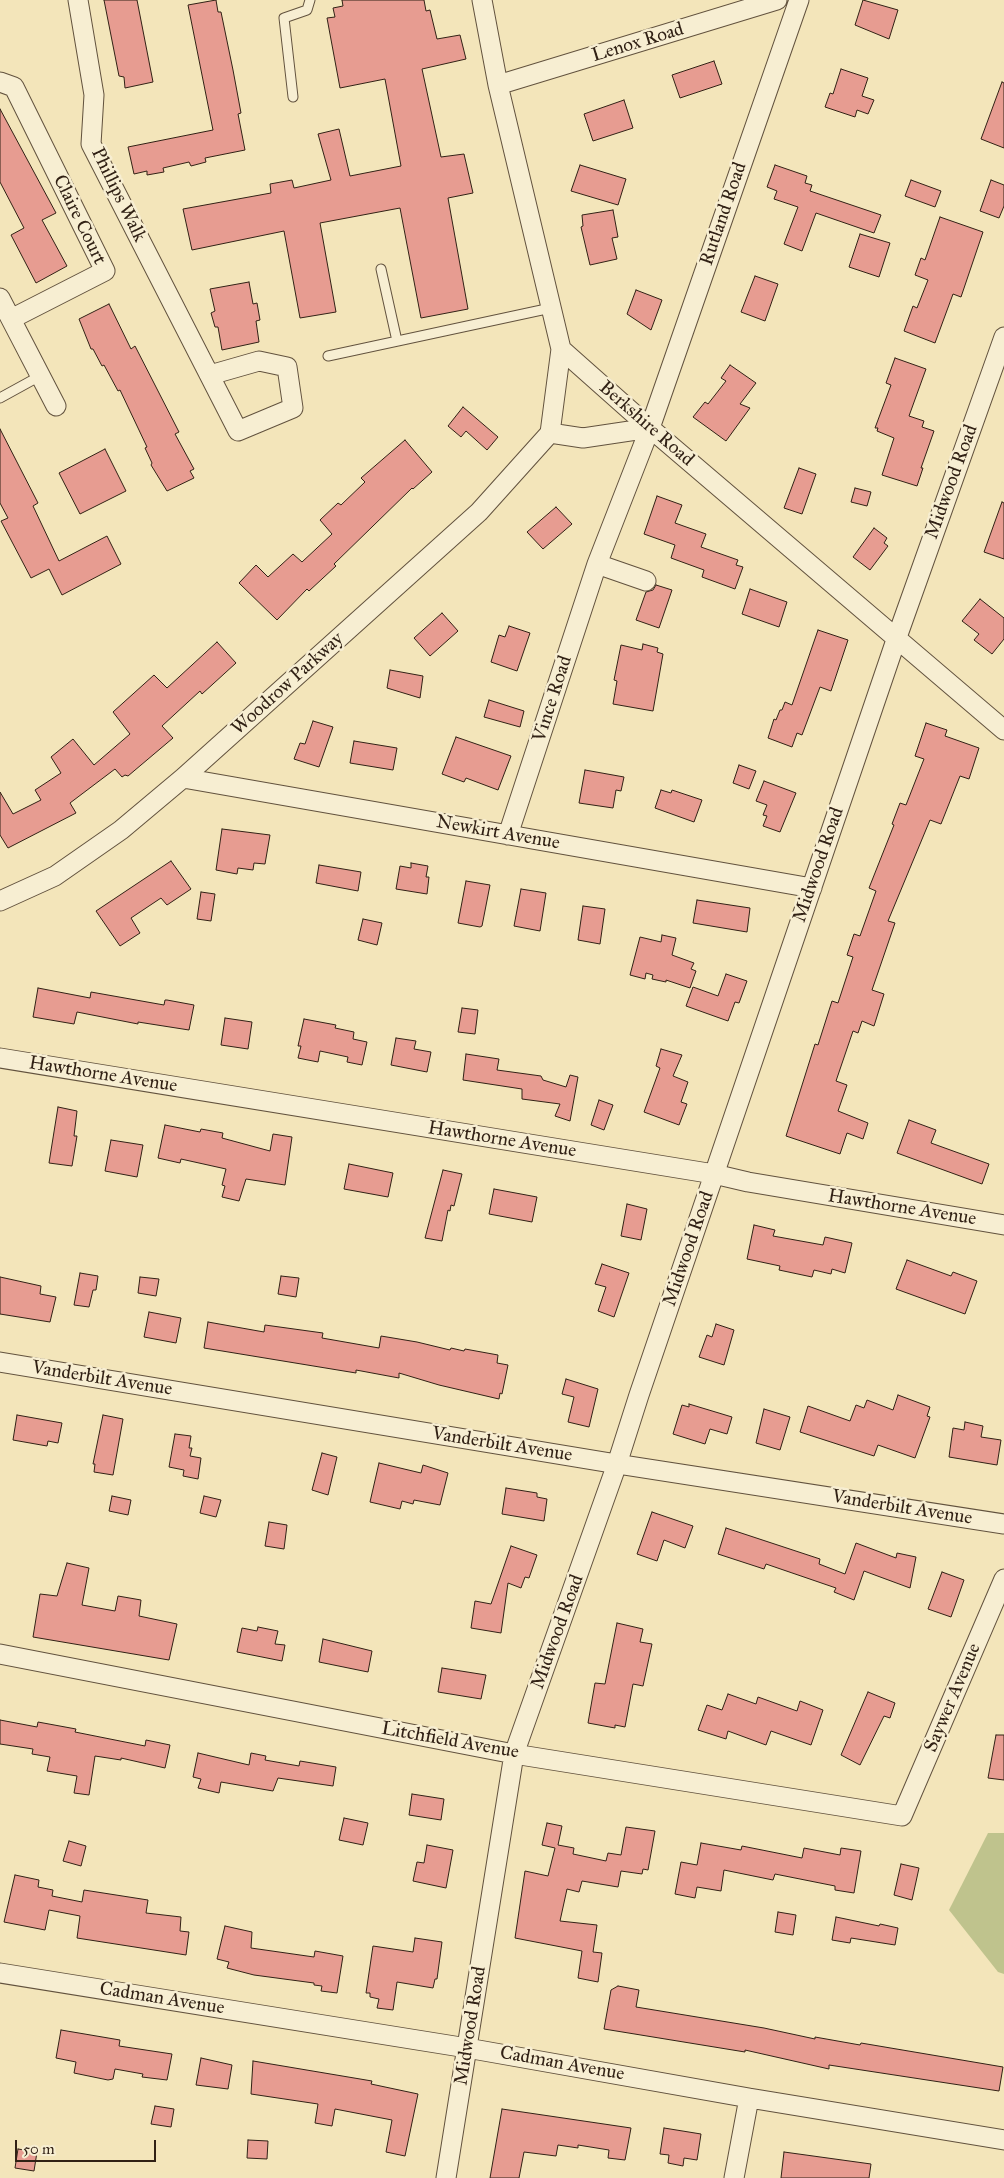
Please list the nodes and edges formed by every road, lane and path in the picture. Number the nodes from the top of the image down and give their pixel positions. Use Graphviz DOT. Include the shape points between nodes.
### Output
graph roads {
  1 [pos="78,0"];
  2 [pos="310,0"];
  3 [pos="482,0"];
  4 [pos="777,0"];
  5 [pos="799,0"];
  6 [pos="0,82"];
  7 [pos="498,86"];
  8 [pos="293,97"];
  9 [pos="382,269"];
  10 [pos="0,298"];
  11 [pos="551,308"];
  12 [pos="11,319"];
  13 [pos="1004,337"];
  14 [pos="397,342"];
  15 [pos="561,349"];
  16 [pos="328,356"];
  17 [pos="210,375"];
  18 [pos="40,376"];
  19 [pos="0,398"];
  20 [pos="56,406"];
  21 [pos="650,428"];
  22 [pos="550,433"];
  23 [pos="598,564"];
  24 [pos="646,581"];
  25 [pos="896,640"];
  26 [pos="1004,730"];
  27 [pos="183,778"];
  28 [pos="508,834"];
  29 [pos="812,888"];
  30 [pos="0,901"];
  31 [pos="0,1058"];
  32 [pos="714,1174"];
  33 [pos="1004,1225"];
  34 [pos="0,1362"];
  35 [pos="618,1464"];
  36 [pos="1004,1524"];
  37 [pos="1004,1579"];
  38 [pos="0,1654"];
  39 [pos="514,1754"];
  40 [pos="902,1816"];
  41 [pos="0,1973"];
  42 [pos="467,2048"];
  43 [pos="749,2098"];
  44 [pos="1004,2140"];
  45 [pos="446,2178"];
  46 [pos="734,2178"];
  1 -- 17 [label="street, Phillips Walk" via="94,95 91,144"];
  2 -- 8 [label="lane" via="307,10 284,18"];
  3 -- 7 [label="street"];
  4 -- 7 [label="street, Lenox Road"];
  5 -- 21 [label="street, Rutland Road"];
  6 -- 12 [label="street, Claire Court" via="14,87 105,271"];
  7 -- 11 [label="street"];
  9 -- 14 [label="lane"];
  10 -- 12 [label="street"];
  11 -- 14 [label="lane"];
  11 -- 15 [label="street"];
  12 -- 18 [label="street"];
  13 -- 25 [label="street, Midwood Road"];
  14 -- 16 [label="lane"];
  15 -- 21 [label="street, Berkshire Road"];
  15 -- 22 [label="street"];
  17 -- 17 [label="street, Phillips Walk" via="238,431 294,408 287,367 259,361"];
  18 -- 19 [label="lane"];
  18 -- 20 [label="street"];
  21 -- 22 [label="street" via="583,438"];
  21 -- 23 [label="street, Vince Road"];
  21 -- 25 [label="street, Berkshire Road"];
  22 -- 27 [label="street, Woodrow Parkway" via="479,512"];
  23 -- 24 [label="street"];
  23 -- 28 [label="street, Vince Road"];
  25 -- 26 [label="street, Berkshire Road"];
  25 -- 29 [label="street, Midwood Road"];
  27 -- 28 [label="street, Newkirt Avenue"];
  27 -- 30 [label="street, Woodrow Parkway" via="121,830 55,876"];
  28 -- 29 [label="street, Newkirt Avenue"];
  29 -- 32 [label="street, Midwood Road"];
  31 -- 32 [label="street, Hawthorne Avenue"];
  32 -- 33 [label="street, Hawthorne Avenue"];
  32 -- 35 [label="street, Midwood Road"];
  34 -- 35 [label="street, Vanderbilt Avenue"];
  35 -- 36 [label="street, Vanderbilt Avenue"];
  35 -- 39 [label="street, Midwood Road"];
  37 -- 40 [label="street, Saywer Avenue"];
  38 -- 39 [label="street, Litchfield Avenue"];
  39 -- 40 [label="street, Litchfield Avenue"];
  39 -- 42 [label="street, Midwood Road"];
  41 -- 42 [label="street, Cadman Avenue"];
  42 -- 43 [label="street, Cadman Avenue"];
  42 -- 45 [label="street, Midwood Road"];
  43 -- 44 [label="street, Cadman Avenue"];
  43 -- 46 [label="street"];
}
